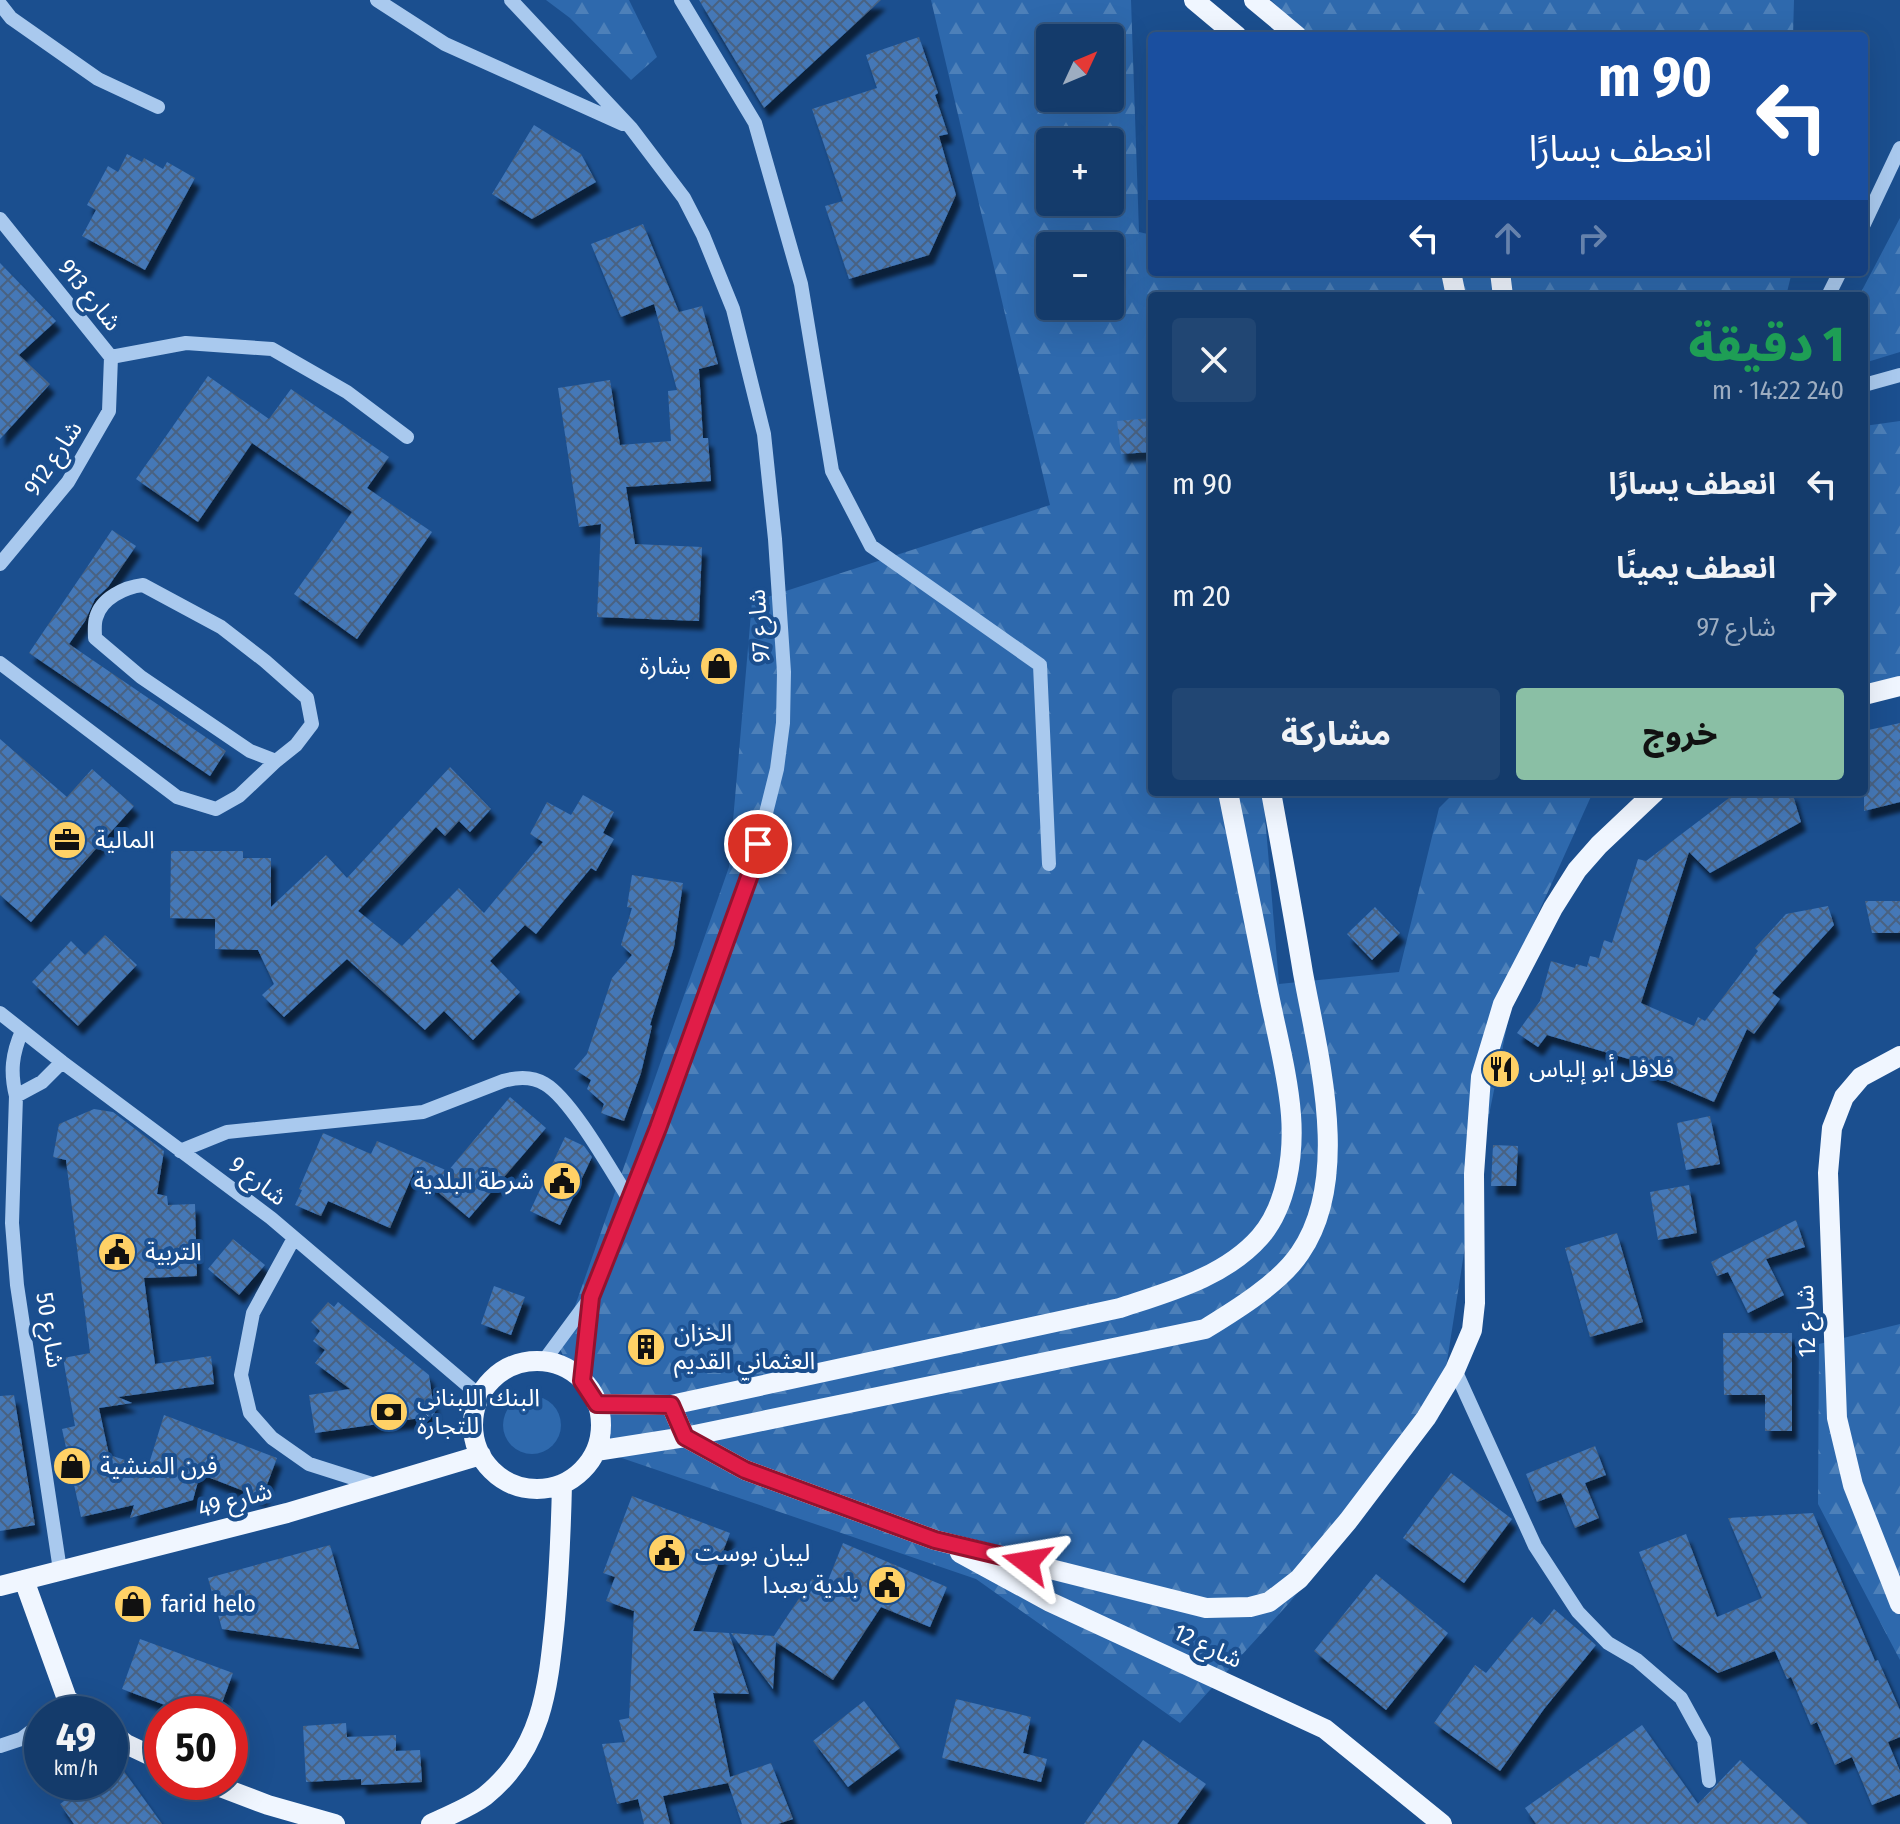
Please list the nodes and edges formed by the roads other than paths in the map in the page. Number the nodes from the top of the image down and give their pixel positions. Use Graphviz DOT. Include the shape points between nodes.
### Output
graph roads {
  1 [pos="377,0"];
  2 [pos="511,0"];
  3 [pos="681,0"];
  4 [pos="1194,0"];
  5 [pos="1254,0"];
  6 [pos="0,4"];
  7 [pos="1232,32"];
  8 [pos="1292,32"];
  9 [pos="158,107"];
  10 [pos="631,128"];
  11 [pos="1900,148"];
  12 [pos="1868,216"];
  13 [pos="0,219"];
  14 [pos="111,357"];
  15 [pos="1900,375"];
  16 [pos="1868,384"];
  17 [pos="109,411"];
  18 [pos="407,437"];
  19 [pos="0,564"];
  20 [pos="0,663"];
  21 [pos="1900,686"];
  22 [pos="1868,694"];
  23 [pos="276,761"];
  24 [pos="1229,796"];
  25 [pos="1272,796"];
  26 [pos="1651,796"];
  27 [pos="1049,864"];
  28 [pos="0,1013"];
  29 [pos="22,1031"];
  30 [pos="1900,1056"];
  31 [pos="62,1062"];
  32 [pos="6,1063"];
  33 [pos="16,1096"];
  34 [pos="180,1151"];
  35 [pos="629,1199"];
  36 [pos="294,1238"];
  37 [pos="591,1297"];
  38 [pos="543,1362"];
  39 [pos="1455,1370"];
  40 [pos="582,1381"];
  41 [pos="480,1396"];
  42 [pos="597,1404"];
  43 [pos="671,1405"];
  44 [pos="685,1437"];
  45 [pos="596,1451"];
  46 [pos="481,1455"];
  47 [pos="562,1484"];
  48 [pos="379,1486"];
  49 [pos="935,1540"];
  50 [pos="60,1570"];
  51 [pos="24,1580"];
  52 [pos="0,1586"];
  53 [pos="1900,1604"];
  54 [pos="66,1696"];
  55 [pos="24,1737"];
  56 [pos="0,1746"];
  57 [pos="1709,1781"];
  58 [pos="248,1797"];
  59 [pos="335,1824"];
  60 [pos="431,1824"];
  61 [pos="1442,1824"];
  1 -- 10 [label="street" via="445,44"];
  2 -- 10 [label="street, شارع 97"];
  3 -- 27 [label="street" via="755,123 801,284 832,471 871,546 1040,665"];
  4 -- 7 [label="main road"];
  5 -- 8 [label="main road"];
  6 -- 9 [label="street" via="11,18 98,79"];
  10 -- 35 [label="street, شارع 97" via="684,198 733,309 764,434 784,672 777,769 752,869"];
  11 -- 12 [label="street"];
  13 -- 14 [label="street, شارع 913"];
  14 -- 17 [label="street, شارع 913"];
  14 -- 18 [label="street" via="186,343 272,349 347,392"];
  15 -- 16 [label="street"];
  17 -- 19 [label="street, شارع 912" via="68,482"];
  20 -- 23 [label="street" via="177,797 216,809 239,796"];
  21 -- 22 [label="main road"];
  23 -- 23 [label="street" via="250,751 165,694 95,638 96,617 109,598 143,585 221,627 307,698 312,724"];
  24 -- 43 [label="main road" via="1291,1117 1284,1191 1259,1237 1183,1287 1120,1308"];
  25 -- 44 [label="main road" via="1327,1108 1322,1208 1300,1254 1247,1303 1205,1329"];
  26 -- 39 [label="main road" via="1577,870 1503,1004 1481,1077 1474,1174 1475,1303 1472,1330"];
  28 -- 29 [label="street, شارع 9"];
  29 -- 31 [label="street, شارع 9"];
  29 -- 32 [label="street, شارع 50"];
  30 -- 53 [label="main road, شارع 12" via="1861,1077 1844,1097 1832,1128 1828,1173 1837,1418 1853,1485"];
  31 -- 33 [label="street" via="42,1082"];
  31 -- 34 [label="street, شارع 9"];
  32 -- 33 [label="street, شارع 50"];
  33 -- 50 [label="street, شارع 50" via="12,1223 17,1285"];
  34 -- 35 [label="street" via="227,1132 423,1112 503,1081 535,1079 548,1085 591,1138"];
  34 -- 36 [label="street, شارع 9"];
  35 -- 37 [label="street, شارع 97"];
  36 -- 41 [label="street, شارع 9"];
  36 -- 48 [label="street" via="253,1313 241,1375 250,1413 272,1438 309,1464"];
  37 -- 38 [label="street, شارع 97"];
  37 -- 40 [label="street, شارع 97"];
  38 -- 40 [label="main road"];
  38 -- 41 [label="main road" via="504,1370"];
  39 -- 49 [label="main road" via="1426,1418 1348,1521 1299,1579 1269,1602 1206,1608"];
  39 -- 57 [label="street" via="1535,1546 1578,1612 1608,1643 1681,1698 1704,1740"];
  40 -- 42 [label="main road"];
  41 -- 46 [label="main road" via="473,1416"];
  42 -- 43 [label="main road"];
  42 -- 45 [label="main road" via="601,1420"];
  43 -- 44 [label="main road"];
  44 -- 45 [label="main road"];
  44 -- 49 [label="main road" via="745,1470"];
  45 -- 47 [label="main road" via="576,1476"];
  46 -- 47 [label="main road" via="507,1482 544,1489"];
  46 -- 48 [label="main road, شارع 49"];
  47 -- 60 [label="main road" via="548,1684 530,1741 487,1794"];
  48 -- 50 [label="main road, شارع 49"];
  49 -- 61 [label="main road, شارع 12" via="1050,1602 1325,1729"];
  50 -- 51 [label="main road, شارع 49"];
  51 -- 52 [label="main road, شارع 49"];
  51 -- 54 [label="main road"];
  55 -- 56 [label="street"];
  58 -- 59 [label="main road"];
}
